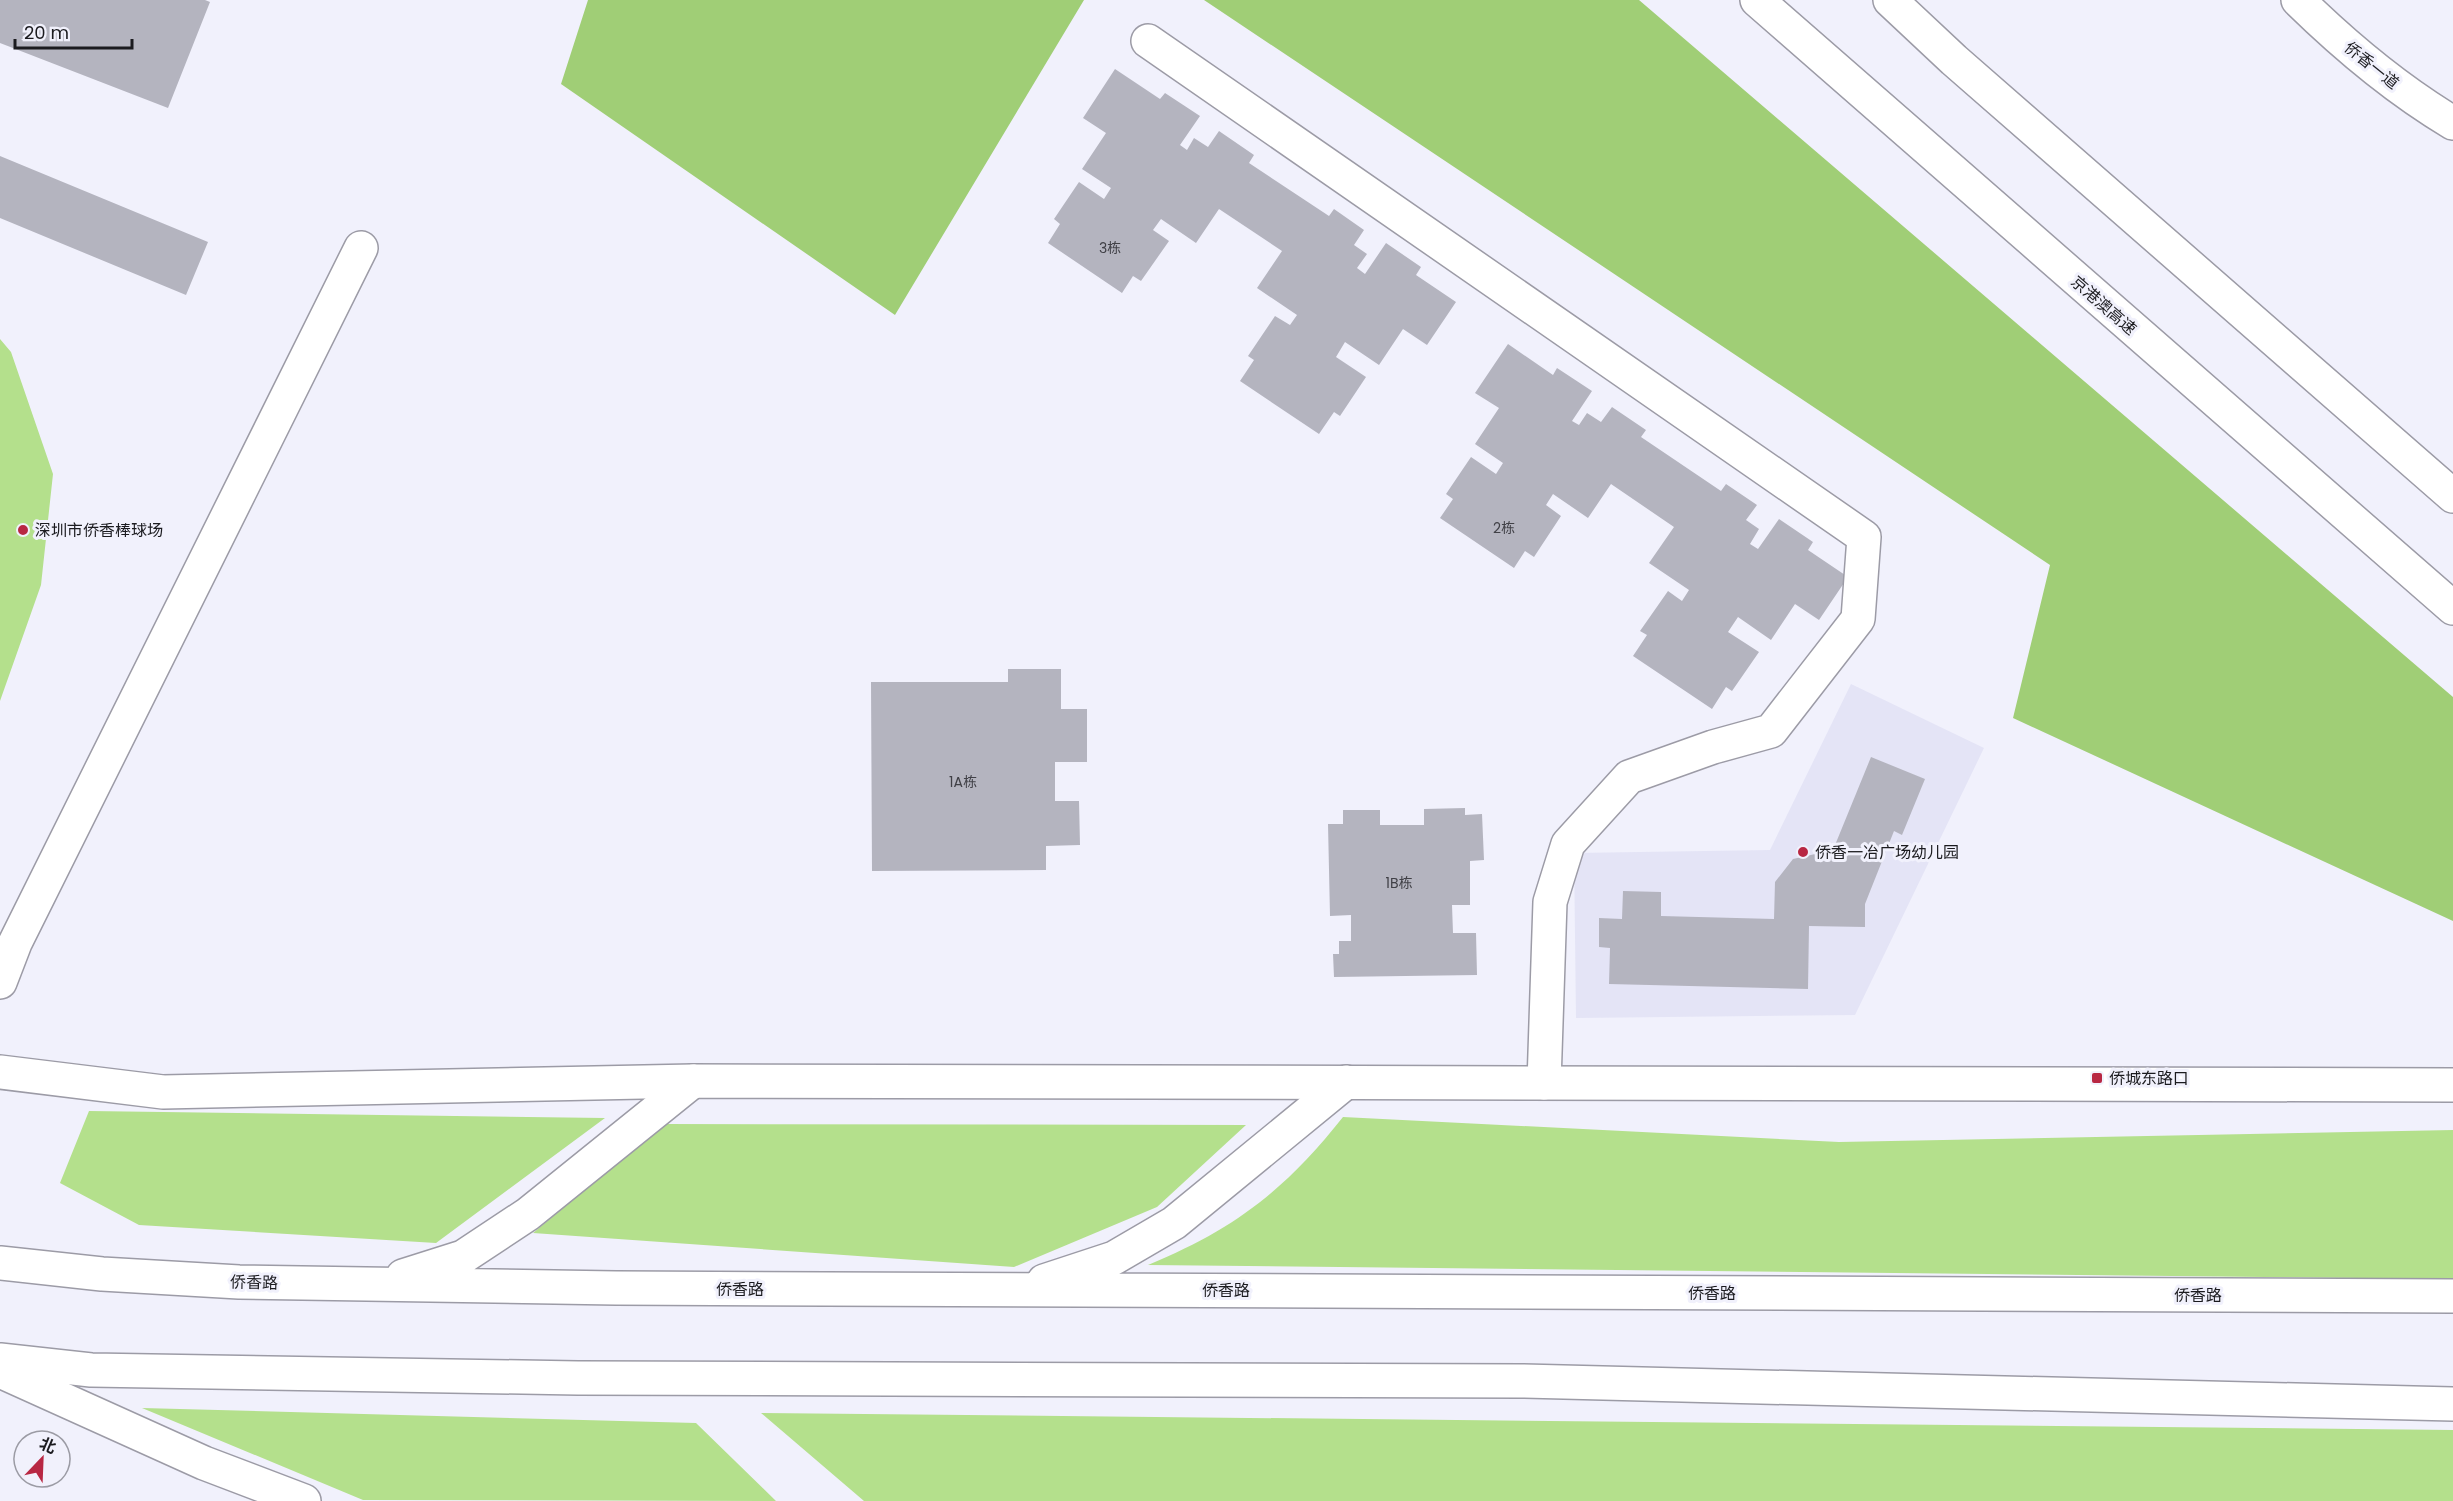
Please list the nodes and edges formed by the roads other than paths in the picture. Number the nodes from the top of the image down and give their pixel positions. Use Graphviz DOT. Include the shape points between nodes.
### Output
graph roads {
  1 [pos="1757,0"];
  2 [pos="1890,0"];
  3 [pos="2298,0"];
  4 [pos="1148,41"];
  5 [pos="2453,123"];
  6 [pos="361,248"];
  7 [pos="2453,496"];
  8 [pos="2453,608"];
  9 [pos="0,982"];
  10 [pos="0,1072"];
  11 [pos="693,1081"];
  12 [pos="1346,1082"];
  13 [pos="1544,1083"];
  14 [pos="2453,1085"];
  15 [pos="0,1263"];
  16 [pos="381,1284"];
  17 [pos="1020,1290"];
  18 [pos="2453,1296"];
  19 [pos="0,1360"];
  20 [pos="0,1371"];
  21 [pos="2453,1404"];
  22 [pos="304,1501"];
  1 -- 8 [label="main road, 京港澳高速"];
  2 -- 7 [label="main road"];
  3 -- 5 [label="main road, 侨香一道" via="2334,35 2419,103"];
  4 -- 13 [label="main road" via="1864,537 1858,619 1771,731 1629,777 1568,844 1550,902"];
  6 -- 9 [label="main road" via="15,943"];
  10 -- 11 [label="main road" via="163,1092"];
  11 -- 12 [label="main road"];
  11 -- 16 [label="main road" via="528,1214 463,1257"];
  12 -- 13 [label="main road"];
  12 -- 17 [label="main road" via="1174,1223 1114,1258"];
  13 -- 14 [label="main road"];
  15 -- 16 [label="main road, 侨香路" via="113,1275 239,1282"];
  16 -- 17 [label="main road, 侨香路"];
  17 -- 18 [label="main road, 侨香路"];
  19 -- 21 [label="main road" via="139,1371 578,1378 1521,1381"];
  20 -- 22 [label="main road" via="204,1463"];
}
